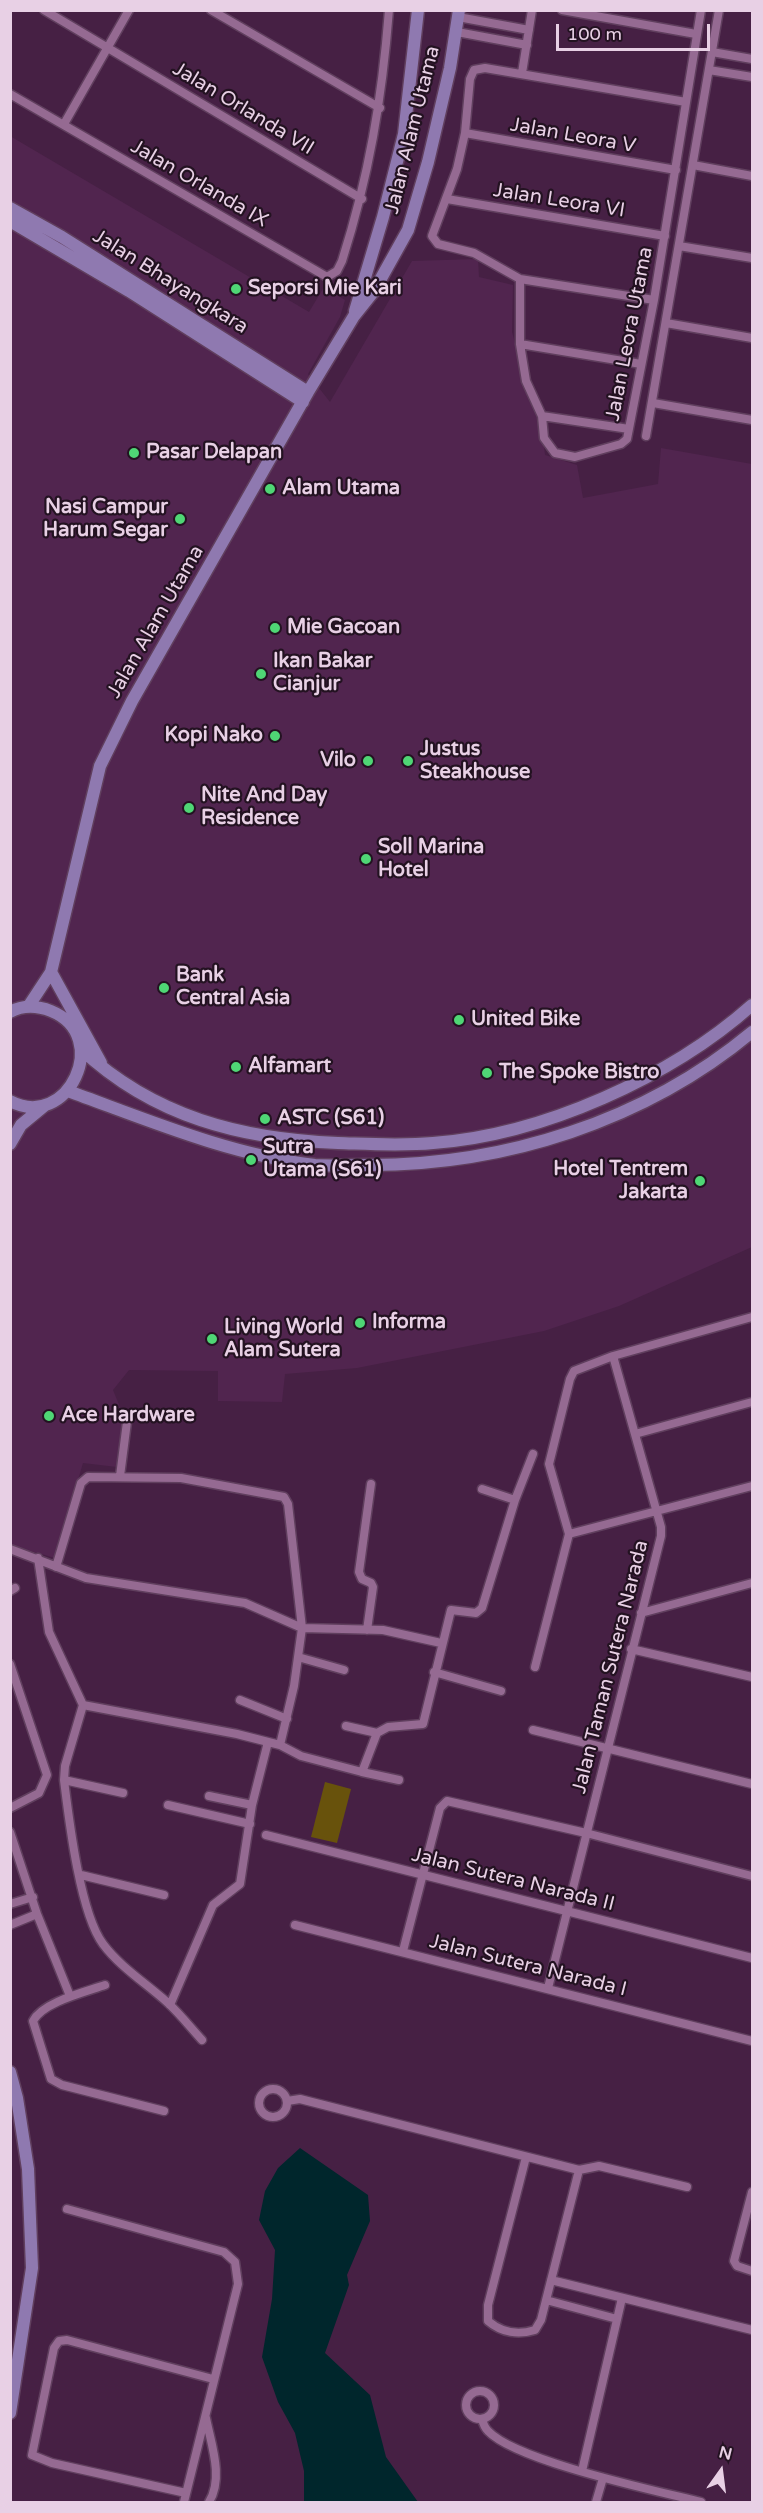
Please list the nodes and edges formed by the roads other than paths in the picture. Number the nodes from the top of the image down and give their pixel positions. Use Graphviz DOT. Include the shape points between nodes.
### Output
graph roads {
  1 [pos="44,10"];
  2 [pos="129,10"];
  3 [pos="211,10"];
  4 [pos="389,10"];
  5 [pos="418,10"];
  6 [pos="532,10"];
  7 [pos="562,10"];
  8 [pos="701,10"];
  9 [pos="719,10"];
  10 [pos="459,14"];
  11 [pos="529,30"];
  12 [pos="457,32"];
  13 [pos="696,34"];
  14 [pos="527,45"];
  15 [pos="107,48"];
  16 [pos="712,52"];
  17 [pos="753,59"];
  18 [pos="709,70"];
  19 [pos="522,73"];
  20 [pos="753,77"];
  21 [pos="10,93"];
  22 [pos="686,102"];
  23 [pos="380,108"];
  24 [pos="64,124"];
  25 [pos="465,134"];
  26 [pos="693,165"];
  27 [pos="676,170"];
  28 [pos="753,176"];
  29 [pos="362,199"];
  30 [pos="447,199"];
  31 [pos="10,208"];
  32 [pos="10,221"];
  33 [pos="665,236"];
  34 [pos="679,246"];
  35 [pos="753,258"];
  36 [pos="520,279"];
  37 [pos="654,300"];
  38 [pos="354,316"];
  39 [pos="666,323"];
  40 [pos="753,338"];
  41 [pos="520,344"];
  42 [pos="641,364"];
  43 [pos="305,397"];
  44 [pos="653,403"];
  45 [pos="543,416"];
  46 [pos="753,420"];
  47 [pos="629,429"];
  48 [pos="646,436"];
  49 [pos="51,972"];
  50 [pos="753,1005"];
  51 [pos="28,1007"];
  52 [pos="10,1012"];
  53 [pos="753,1032"];
  54 [pos="81,1049"];
  55 [pos="105,1071"];
  56 [pos="68,1091"];
  57 [pos="10,1101"];
  58 [pos="47,1104"];
  59 [pos="11,1137"];
  60 [pos="753,1317"];
  61 [pos="613,1356"];
  62 [pos="753,1402"];
  63 [pos="127,1422"];
  64 [pos="635,1434"];
  65 [pos="533,1454"];
  66 [pos="120,1476"];
  67 [pos="371,1484"];
  68 [pos="753,1486"];
  69 [pos="482,1489"];
  70 [pos="515,1500"];
  71 [pos="656,1513"];
  72 [pos="569,1534"];
  73 [pos="10,1549"];
  74 [pos="38,1558"];
  75 [pos="56,1567"];
  76 [pos="753,1583"];
  77 [pos="640,1613"];
  78 [pos="302,1628"];
  79 [pos="367,1630"];
  80 [pos="441,1643"];
  81 [pos="631,1649"];
  82 [pos="298,1657"];
  83 [pos="10,1664"];
  84 [pos="535,1667"];
  85 [pos="344,1670"];
  86 [pos="434,1672"];
  87 [pos="753,1677"];
  88 [pos="501,1691"];
  89 [pos="240,1700"];
  90 [pos="82,1706"];
  91 [pos="287,1719"];
  92 [pos="346,1726"];
  93 [pos="533,1730"];
  94 [pos="377,1733"];
  95 [pos="268,1742"];
  96 [pos="280,1745"];
  97 [pos="607,1749"];
  98 [pos="362,1772"];
  99 [pos="64,1780"];
  100 [pos="399,1780"];
  101 [pos="753,1784"];
  102 [pos="123,1793"];
  103 [pos="209,1796"];
  104 [pos="168,1805"];
  105 [pos="252,1805"];
  106 [pos="10,1808"];
  107 [pos="250,1824"];
  108 [pos="10,1832"];
  109 [pos="586,1833"];
  110 [pos="266,1835"];
  111 [pos="422,1873"];
  112 [pos="81,1875"];
  113 [pos="753,1876"];
  114 [pos="164,1895"];
  115 [pos="33,1897"];
  116 [pos="10,1904"];
  117 [pos="567,1910"];
  118 [pos="38,1914"];
  119 [pos="10,1924"];
  120 [pos="295,1925"];
  121 [pos="403,1951"];
  122 [pos="753,1958"];
  123 [pos="105,1985"];
  124 [pos="548,1988"];
  125 [pos="70,1996"];
  126 [pos="170,2005"];
  127 [pos="202,2040"];
  128 [pos="753,2041"];
  129 [pos="10,2072"];
  130 [pos="287,2101"];
  131 [pos="164,2111"];
  132 [pos="526,2157"];
  133 [pos="579,2170"];
  134 [pos="687,2187"];
  135 [pos="753,2192"];
  136 [pos="67,2208"];
  137 [pos="753,2271"];
  138 [pos="551,2280"];
  139 [pos="622,2298"];
  140 [pos="546,2300"];
  141 [pos="617,2319"];
  142 [pos="753,2330"];
  143 [pos="213,2379"];
  144 [pos="10,2413"];
  145 [pos="205,2413"];
  146 [pos="482,2419"];
  147 [pos="582,2471"];
  148 [pos="603,2478"];
  149 [pos="186,2493"];
  150 [pos="184,2502"];
  151 [pos="208,2502"];
  152 [pos="596,2502"];
  153 [pos="702,2502"];
  1 -- 15 [label="street, Jalan Orlanda VII"];
  2 -- 15 [label="street"];
  3 -- 23 [label="street"];
  4 -- 23 [label="street"];
  5 -- 38 [label="main road, Jalan Alam Utama" via="404,134"];
  6 -- 11 [label="street"];
  7 -- 13 [label="street"];
  8 -- 13 [label="street, Jalan Leora Utama"];
  9 -- 16 [label="street"];
  10 -- 11 [label="street"];
  10 -- 12 [label="main road, Jalan Alam Utama"];
  11 -- 14 [label="street"];
  12 -- 14 [label="street"];
  12 -- 38 [label="main road, Jalan Alam Utama" via="431,152 410,224 374,291"];
  13 -- 22 [label="street, Jalan Leora Utama"];
  14 -- 19 [label="street"];
  15 -- 24 [label="street"];
  15 -- 29 [label="street, Jalan Orlanda VII"];
  16 -- 17 [label="street"];
  16 -- 18 [label="street"];
  18 -- 20 [label="street"];
  18 -- 26 [label="street"];
  19 -- 22 [label="street"];
  19 -- 25 [label="street" via="474,70"];
  21 -- 24 [label="street, Jalan Orlanda IX"];
  22 -- 27 [label="street, Jalan Leora Utama"];
  23 -- 29 [label="street"];
  24 -- 29 [label="street, Jalan Orlanda IX" via="327,277 337,270"];
  25 -- 27 [label="street, Jalan Leora V"];
  25 -- 30 [label="street"];
  26 -- 28 [label="street"];
  26 -- 34 [label="street"];
  27 -- 33 [label="street, Jalan Leora Utama"];
  30 -- 33 [label="street, Jalan Leora VI"];
  30 -- 36 [label="street" via="436,222 434,241 474,253"];
  31 -- 43 [label="main road, Jalan Bhayangkara" via="62,237"];
  32 -- 43 [label="main road, Jalan Bhayangkara"];
  33 -- 37 [label="street, Jalan Leora Utama"];
  34 -- 35 [label="street"];
  34 -- 39 [label="street"];
  36 -- 37 [label="street"];
  36 -- 41 [label="street, Jalan Leora Utama"];
  37 -- 42 [label="street, Jalan Leora Utama"];
  38 -- 43 [label="main road, Jalan Alam Utama"];
  39 -- 40 [label="street"];
  39 -- 44 [label="street"];
  41 -- 42 [label="street"];
  41 -- 45 [label="street, Jalan Leora Utama" via="526,381"];
  42 -- 47 [label="street, Jalan Leora Utama"];
  43 -- 49 [label="main road, Jalan Alam Utama" via="132,701 100,766"];
  44 -- 46 [label="street"];
  44 -- 48 [label="street"];
  45 -- 47 [label="street"];
  45 -- 47 [label="street, Jalan Leora Utama" via="544,438 549,447 565,456 575,457 621,444"];
  49 -- 51 [label="main road, Jalan Alam Utama"];
  49 -- 55 [label="main road"];
  50 -- 55 [label="main road" via="677,1062 621,1090 547,1118 490,1134 435,1143 309,1142 222,1128 136,1093"];
  51 -- 52 [label="main road"];
  51 -- 54 [label="main road" via="57,1013 68,1023"];
  53 -- 56 [label="main road" via="677,1084 624,1112 540,1143 413,1166 315,1165 248,1152 193,1137"];
  54 -- 55 [label="main road"];
  54 -- 56 [label="main road" via="79,1071"];
  56 -- 58 [label="main road"];
  57 -- 58 [label="main road" via="31,1106"];
  58 -- 59 [label="main road"];
  60 -- 61 [label="street"];
  61 -- 64 [label="street, Jalan Taman Sutera Narada"];
  61 -- 72 [label="street" via="574,1371 550,1454 550,1472"];
  62 -- 64 [label="street"];
  63 -- 66 [label="street"];
  64 -- 71 [label="street, Jalan Taman Sutera Narada"];
  65 -- 70 [label="street"];
  66 -- 75 [label="street" via="88,1477 81,1483"];
  66 -- 78 [label="street" via="181,1478 284,1497 288,1504"];
  67 -- 79 [label="street" via="359,1572 373,1587"];
  68 -- 71 [label="street"];
  69 -- 70 [label="street"];
  70 -- 80 [label="street" via="482,1608 476,1613 451,1610"];
  71 -- 72 [label="street"];
  71 -- 77 [label="street, Jalan Taman Sutera Narada" via="661,1536"];
  72 -- 84 [label="street"];
  73 -- 74 [label="street"];
  74 -- 75 [label="street"];
  74 -- 90 [label="street" via="50,1632"];
  75 -- 78 [label="street" via="87,1578 245,1603"];
  76 -- 77 [label="street"];
  77 -- 81 [label="street, Jalan Taman Sutera Narada"];
  78 -- 79 [label="street"];
  78 -- 82 [label="street"];
  79 -- 80 [label="street"];
  80 -- 86 [label="street"];
  81 -- 87 [label="street"];
  81 -- 97 [label="street, Jalan Taman Sutera Narada"];
  82 -- 85 [label="street"];
  82 -- 91 [label="street"];
  83 -- 106 [label="street" via="47,1775 42,1791"];
  86 -- 88 [label="street"];
  86 -- 94 [label="street" via="423,1724 388,1727"];
  89 -- 91 [label="street"];
  90 -- 95 [label="street" via="197,1725"];
  90 -- 99 [label="street"];
  91 -- 96 [label="street"];
  92 -- 94 [label="street"];
  93 -- 97 [label="street"];
  94 -- 98 [label="street"];
  95 -- 96 [label="street"];
  95 -- 105 [label="street"];
  96 -- 98 [label="street" via="301,1756"];
  97 -- 101 [label="street"];
  97 -- 109 [label="street, Jalan Taman Sutera Narada"];
  98 -- 100 [label="street"];
  99 -- 102 [label="street"];
  99 -- 112 [label="street"];
  103 -- 105 [label="street"];
  104 -- 107 [label="street"];
  105 -- 107 [label="street"];
  107 -- 126 [label="street" via="240,1884 213,1905"];
  108 -- 115 [label="street"];
  109 -- 111 [label="street" via="444,1802"];
  109 -- 113 [label="street"];
  109 -- 117 [label="street, Jalan Taman Sutera Narada"];
  110 -- 111 [label="street, Jalan Sutera Narada II"];
  111 -- 117 [label="street, Jalan Sutera Narada II"];
  111 -- 121 [label="street"];
  112 -- 114 [label="street"];
  112 -- 126 [label="street" via="91,1923 103,1944"];
  115 -- 116 [label="street"];
  115 -- 118 [label="street"];
  117 -- 122 [label="street, Jalan Sutera Narada II"];
  117 -- 124 [label="street, Jalan Taman Sutera Narada"];
  118 -- 119 [label="street"];
  118 -- 125 [label="street"];
  120 -- 121 [label="street, Jalan Sutera Narada I"];
  121 -- 124 [label="street, Jalan Sutera Narada I"];
  123 -- 125 [label="street"];
  124 -- 128 [label="street, Jalan Sutera Narada I"];
  125 -- 131 [label="street" via="37,2013 33,2021 51,2079"];
  126 -- 127 [label="street"];
  129 -- 144 [label="main road" via="28,2169 32,2268"];
  130 -- 132 [label="street" via="300,2099"];
  132 -- 133 [label="street"];
  132 -- 140 [label="street" via="488,2305 488,2322 523,2334 535,2330"];
  133 -- 134 [label="street" via="599,2166"];
  133 -- 138 [label="street"];
  135 -- 137 [label="street" via="734,2261 737,2266"];
  136 -- 143 [label="street" via="224,2252 235,2262 238,2284"];
  138 -- 139 [label="street"];
  138 -- 140 [label="street"];
  139 -- 141 [label="street"];
  139 -- 142 [label="street"];
  140 -- 141 [label="street"];
  141 -- 147 [label="street"];
  143 -- 145 [label="street"];
  143 -- 149 [label="street" via="62,2340 54,2348 32,2455 51,2463"];
  145 -- 149 [label="street"];
  145 -- 151 [label="street" via="216,2467 216,2483"];
  146 -- 147 [label="street" via="486,2430 498,2439"];
  147 -- 148 [label="street"];
  148 -- 152 [label="street"];
  148 -- 153 [label="street"];
  149 -- 150 [label="street"];
}
